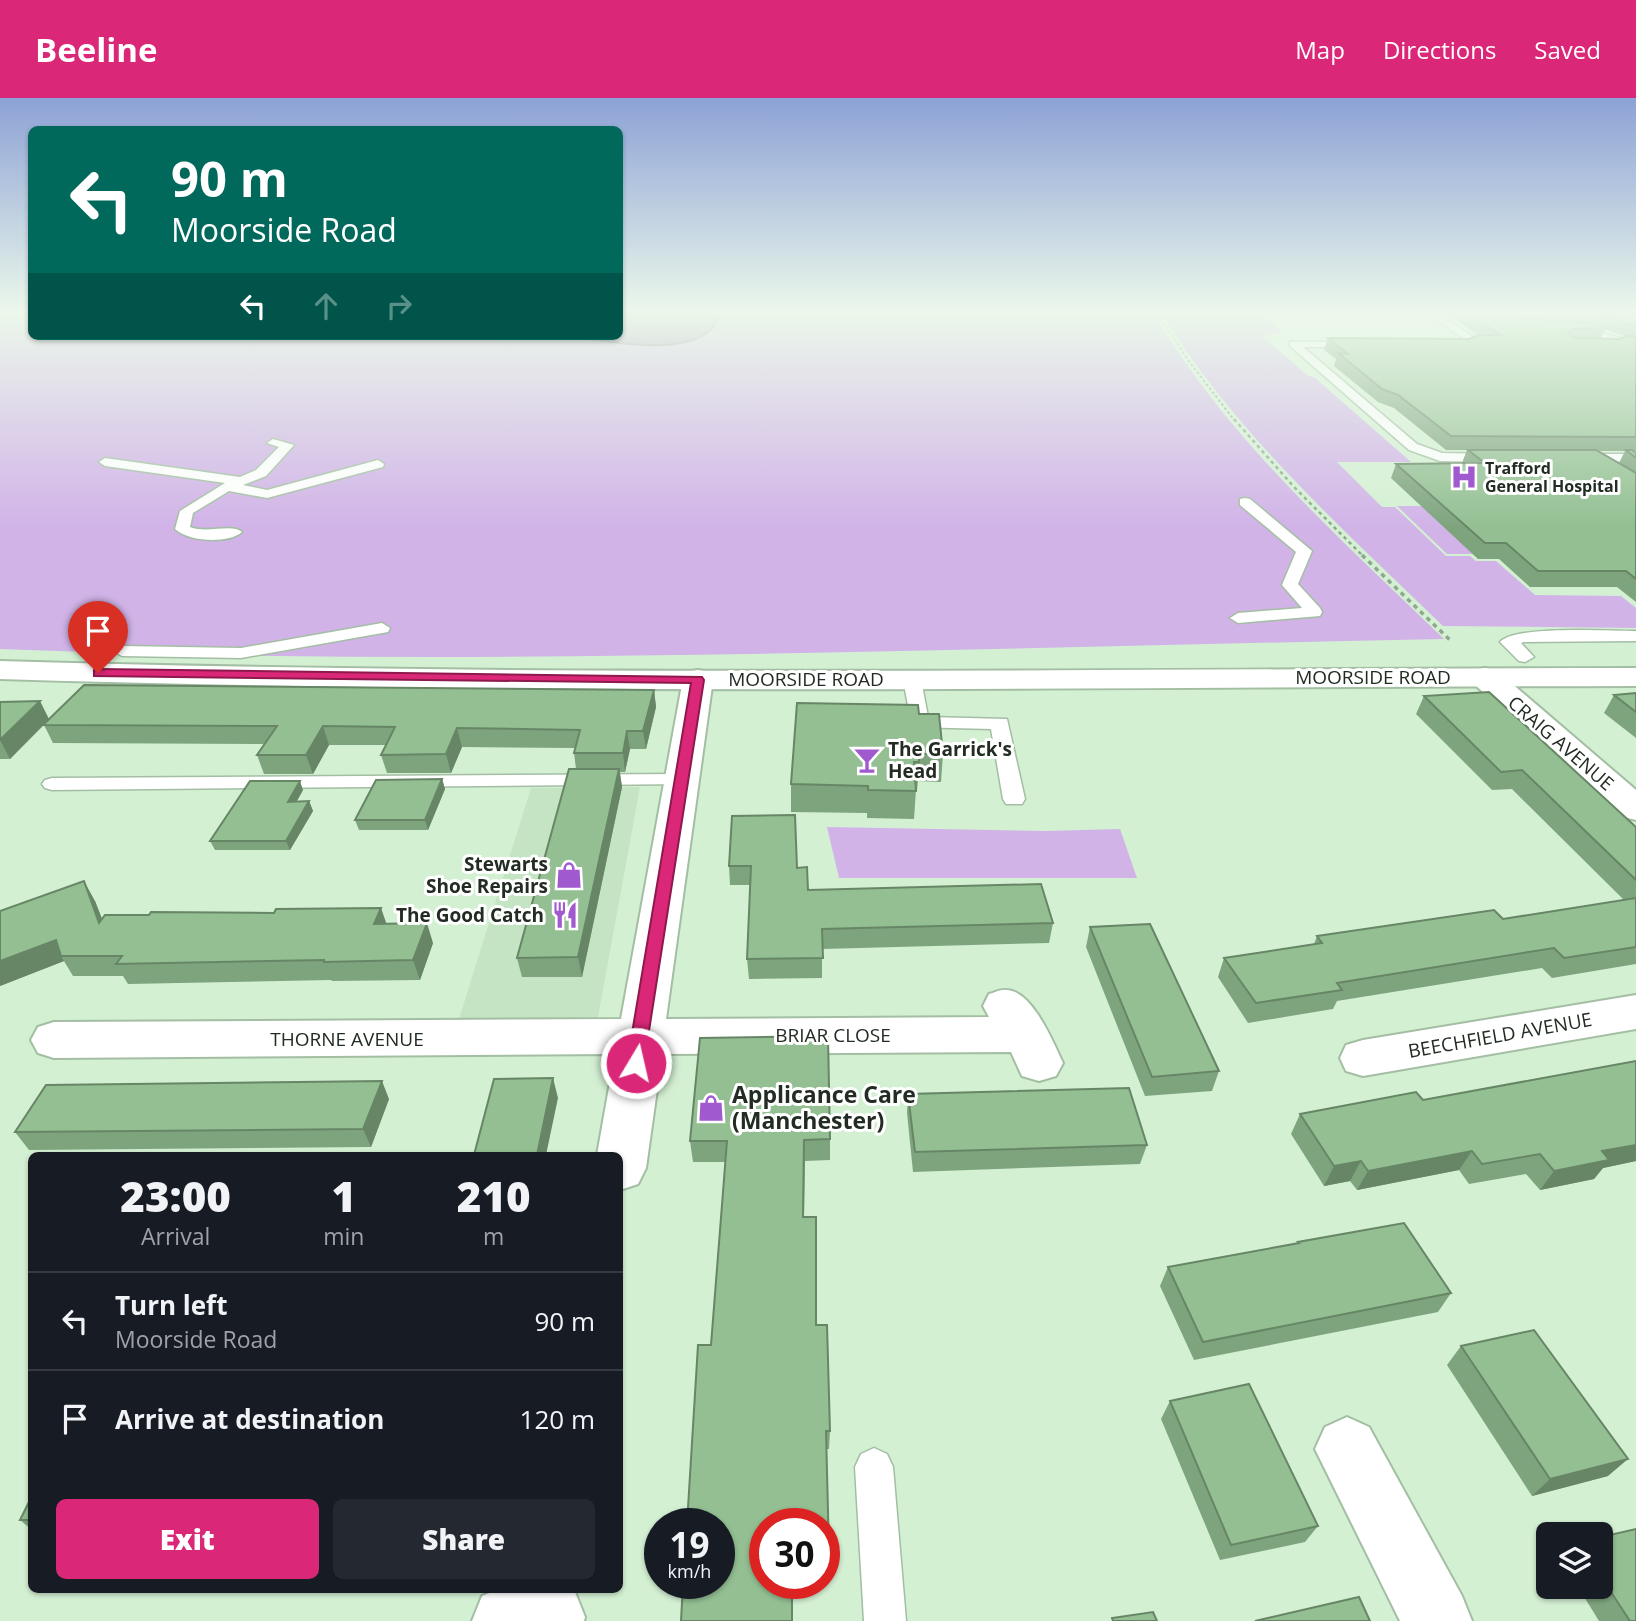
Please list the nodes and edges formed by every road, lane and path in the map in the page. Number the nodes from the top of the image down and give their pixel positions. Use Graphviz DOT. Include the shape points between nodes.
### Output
graph roads {
  1 [pos="1206,385"];
  2 [pos="1341,385"];
  3 [pos="273,443"];
  4 [pos="1502,458"];
  5 [pos="1567,458"];
  6 [pos="1597,458"];
  7 [pos="1636,458"];
  8 [pos="105,462"];
  9 [pos="379,464"];
  10 [pos="1615,471"];
  11 [pos="236,483"];
  12 [pos="1245,502"];
  13 [pos="235,532"];
  14 [pos="1238,618"];
  15 [pos="382,628"];
  16 [pos="1636,636"];
  17 [pos="1451,642"];
  18 [pos="122,651"];
  19 [pos="1636,656"];
  20 [pos="1525,657"];
  21 [pos="0,670"];
  22 [pos="1485,677"];
  23 [pos="1636,677"];
  24 [pos="698,680"];
  25 [pos="912,680"];
  26 [pos="681,780"];
  27 [pos="52,784"];
  28 [pos="1014,799"];
  29 [pos="1636,809"];
  30 [pos="1636,1012"];
  31 [pos="1023,1034"];
  32 [pos="640,1037"];
  33 [pos="54,1040"];
  34 [pos="1363,1058"];
  35 [pos="622,1152"];
  36 [pos="1347,1449"];
  37 [pos="874,1467"];
  38 [pos="885,1621"];
  39 [pos="1437,1621"];
  1 -- 17 [label="path" via="1325,518"];
  2 -- 4 [label="lane" via="1413,447 1440,457"];
  3 -- 11 [label="lane" via="288,445 261,473"];
  5 -- 6 [label="lane"];
  6 -- 7 [label="lane"];
  6 -- 10 [label="lane"];
  8 -- 11 [label="lane"];
  9 -- 11 [label="lane" via="267,494"];
  11 -- 13 [label="lane" via="187,511 182,528 200,536"];
  12 -- 14 [label="lane" via="1304,551 1290,585 1314,612"];
  15 -- 18 [label="lane" via="242,653"];
  16 -- 20 [label="lane" via="1521,637 1509,642"];
  19 -- 20 [label="street, MOORSIDE ROAD"];
  20 -- 22 [label="street, MOORSIDE ROAD"];
  21 -- 24 [label="street, MOORSIDE ROAD"];
  22 -- 23 [label="street, MOORSIDE ROAD"];
  22 -- 25 [label="street, MOORSIDE ROAD"];
  22 -- 29 [label="street, CRAIG AVENUE"];
  24 -- 25 [label="street, MOORSIDE ROAD"];
  24 -- 26 [label="street"];
  25 -- 28 [label="lane" via="919,723 1000,723"];
  26 -- 27 [label="lane"];
  26 -- 32 [label="street"];
  30 -- 34 [label="street, BEECHFIELD AVENUE"];
  31 -- 32 [label="street, BRIAR CLOSE"];
  32 -- 33 [label="street, THORNE AVENUE"];
  32 -- 35 [label="street"];
  36 -- 39 [label="street"];
  37 -- 38 [label="lane"];
}
